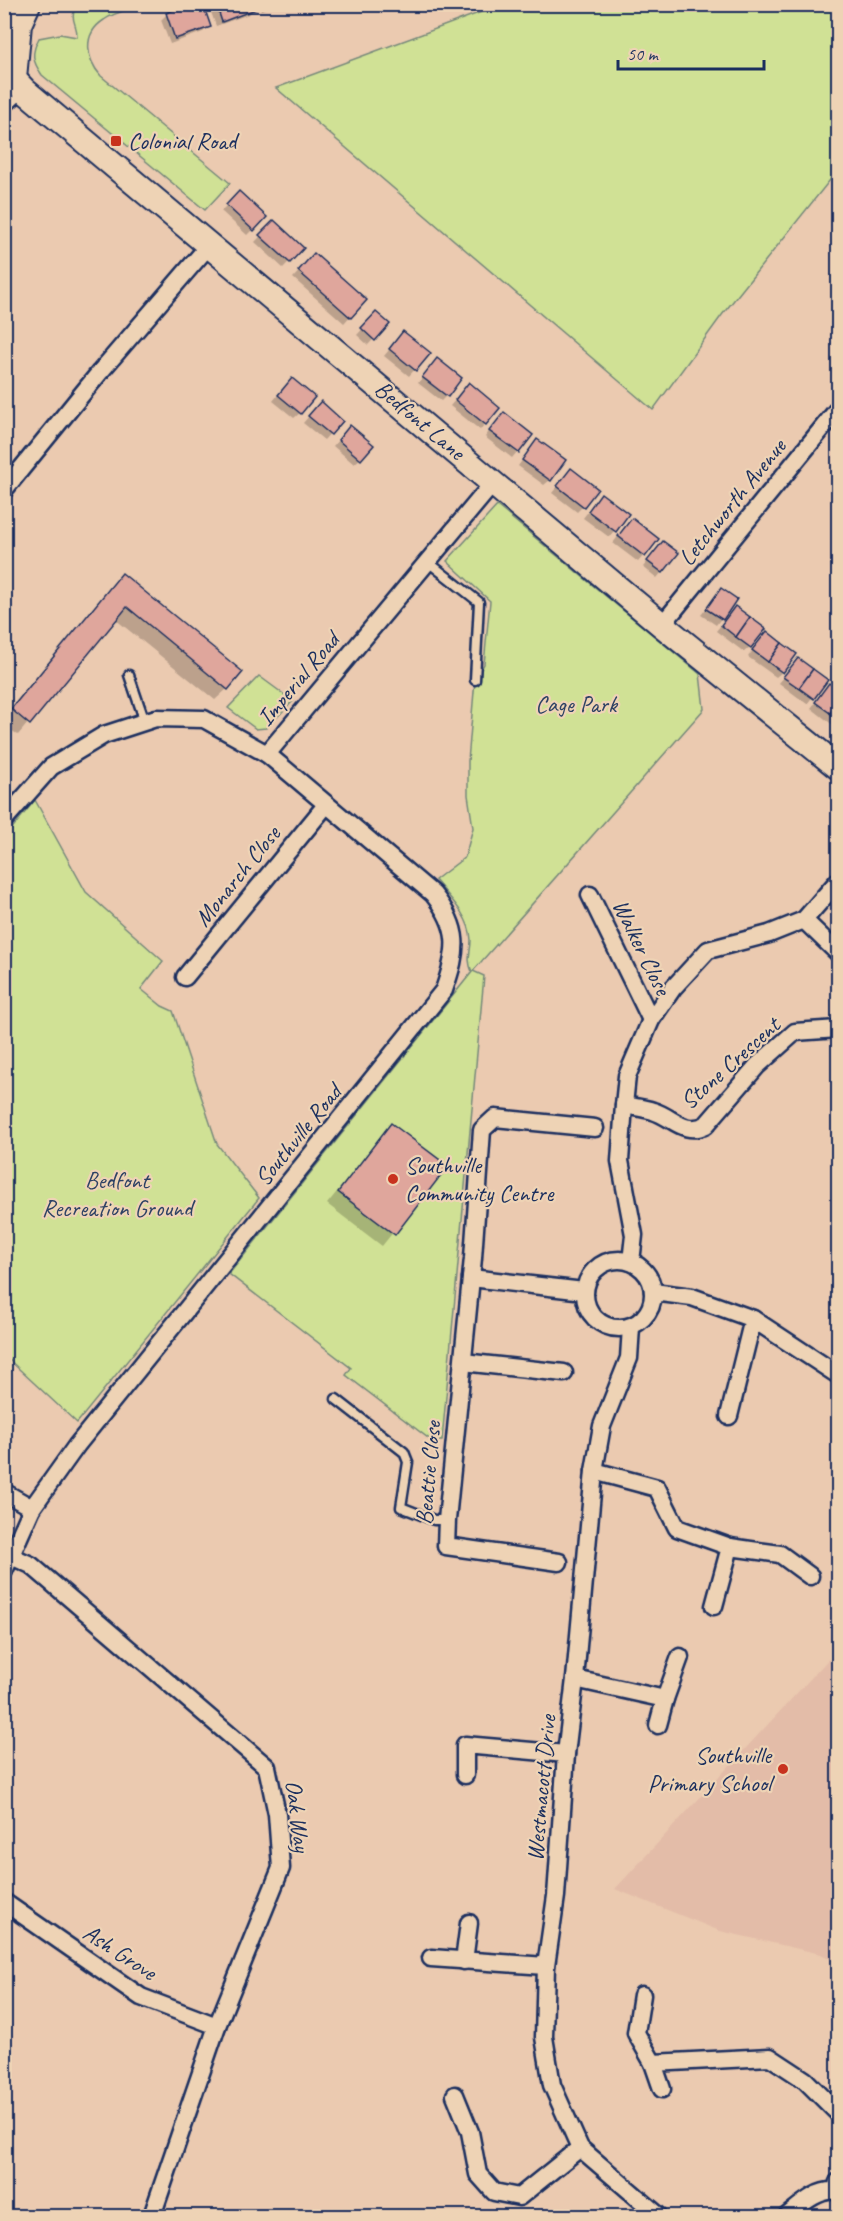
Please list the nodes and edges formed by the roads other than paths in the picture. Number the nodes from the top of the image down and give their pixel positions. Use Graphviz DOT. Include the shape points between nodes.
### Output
graph roads {
  1 [pos="27,4"];
  2 [pos="14,79"];
  3 [pos="4,110"];
  4 [pos="210,244"];
  5 [pos="838,410"];
  6 [pos="494,482"];
  7 [pos="4,490"];
  8 [pos="426,561"];
  9 [pos="662,625"];
  10 [pos="129,675"];
  11 [pos="475,680"];
  12 [pos="145,722"];
  13 [pos="267,754"];
  14 [pos="838,766"];
  15 [pos="326,805"];
  16 [pos="4,820"];
  17 [pos="838,880"];
  18 [pos="590,895"];
  19 [pos="804,920"];
  20 [pos="838,953"];
  21 [pos="185,977"];
  22 [pos="651,1020"];
  23 [pos="838,1029"];
  24 [pos="624,1105"];
  25 [pos="595,1128"];
  26 [pos="631,1262"];
  27 [pos="471,1278"];
  28 [pos="584,1291"];
  29 [pos="653,1292"];
  30 [pos="753,1319"];
  31 [pos="631,1326"];
  32 [pos="463,1362"];
  33 [pos="564,1373"];
  34 [pos="838,1375"];
  35 [pos="336,1399"];
  36 [pos="729,1416"];
  37 [pos="594,1471"];
  38 [pos="4,1492"];
  39 [pos="32,1508"];
  40 [pos="447,1520"];
  41 [pos="730,1547"];
  42 [pos="559,1562"];
  43 [pos="8,1563"];
  44 [pos="810,1576"];
  45 [pos="714,1606"];
  46 [pos="680,1657"];
  47 [pos="575,1679"];
  48 [pos="665,1699"];
  49 [pos="658,1725"];
  50 [pos="566,1754"];
  51 [pos="465,1775"];
  52 [pos="4,1902"];
  53 [pos="469,1923"];
  54 [pos="430,1958"];
  55 [pos="464,1960"];
  56 [pos="546,1966"];
  57 [pos="642,1995"];
  58 [pos="217,2026"];
  59 [pos="653,2063"];
  60 [pos="662,2089"];
  61 [pos="455,2095"];
  62 [pos="838,2113"];
  63 [pos="580,2148"];
  64 [pos="838,2189"];
  65 [pos="152,2217"];
  66 [pos="659,2217"];
  67 [pos="787,2217"];
  1 -- 2 [label="main road" via="18,24"];
  2 -- 3 [label="lane"];
  2 -- 4 [label="main road, Bedfont Lane"];
  4 -- 6 [label="main road, Bedfont Lane"];
  4 -- 7 [label="street"];
  5 -- 9 [label="street, Letchworth Avenue"];
  6 -- 8 [label="street, Imperial Road"];
  6 -- 9 [label="main road, Bedfont Lane"];
  8 -- 11 [label="lane" via="479,602"];
  8 -- 13 [label="street, Imperial Road"];
  9 -- 14 [label="main road, Bedfont Lane"];
  10 -- 12 [label="lane"];
  12 -- 13 [label="street, Imperial Road" via="156,718 204,719"];
  12 -- 16 [label="street, Imperial Road" via="104,735 51,767"];
  13 -- 15 [label="street, Southville Road"];
  15 -- 21 [label="street, Monarch Close"];
  15 -- 39 [label="street, Southville Road" via="433,894 447,912 455,934 455,959 444,990 77,1445"];
  17 -- 19 [label="street"];
  18 -- 22 [label="street, Walker Close"];
  19 -- 20 [label="street"];
  19 -- 22 [label="street" via="708,950 673,988"];
  22 -- 24 [label="street" via="627,1076"];
  23 -- 24 [label="street, Stone Crescent" via="795,1032 757,1066 706,1125 695,1130 654,1111"];
  24 -- 26 [label="street" via="620,1161 634,1235"];
  25 -- 27 [label="street, Beattie Close" via="495,1118 482,1130"];
  26 -- 28 [label="street" via="610,1261 600,1265 592,1272"];
  26 -- 29 [label="street" via="646,1274"];
  27 -- 28 [label="street"];
  27 -- 32 [label="street, Beattie Close"];
  28 -- 31 [label="street" via="590,1314 598,1322 620,1329"];
  29 -- 30 [label="street" via="692,1297"];
  29 -- 31 [label="street" via="648,1313"];
  30 -- 34 [label="street"];
  30 -- 36 [label="street"];
  31 -- 37 [label="street, Westmacott Drive" via="629,1358 602,1426"];
  32 -- 33 [label="street"];
  32 -- 40 [label="street, Beattie Close"];
  35 -- 40 [label="lane" via="404,1452 408,1462 401,1507 434,1520"];
  37 -- 41 [label="street" via="657,1488 678,1528"];
  37 -- 47 [label="street, Westmacott Drive"];
  38 -- 39 [label="street"];
  39 -- 43 [label="street, Southville Road"];
  40 -- 42 [label="street, Beattie Close" via="446,1546"];
  41 -- 44 [label="street" via="780,1554"];
  41 -- 45 [label="street"];
  43 -- 58 [label="street, Oak Way" via="31,1565 267,1767 278,1814 280,1868"];
  46 -- 48 [label="street"];
  47 -- 48 [label="street"];
  47 -- 50 [label="street, Westmacott Drive"];
  48 -- 49 [label="street"];
  50 -- 51 [label="street" via="465,1746"];
  50 -- 56 [label="street, Westmacott Drive" via="556,1896"];
  52 -- 58 [label="street, Ash Grove" via="141,1997"];
  53 -- 55 [label="street"];
  54 -- 55 [label="street"];
  55 -- 56 [label="street"];
  56 -- 63 [label="street, Westmacott Drive" via="544,2037 552,2085"];
  57 -- 59 [label="street" via="636,2033"];
  58 -- 65 [label="street, Oak Way"];
  59 -- 60 [label="street"];
  59 -- 62 [label="street" via="770,2057 805,2080"];
  61 -- 63 [label="street" via="470,2132 478,2174 494,2192 519,2197"];
  63 -- 66 [label="street, Westmacott Drive"];
  64 -- 67 [label="street" via="816,2195"];
}
